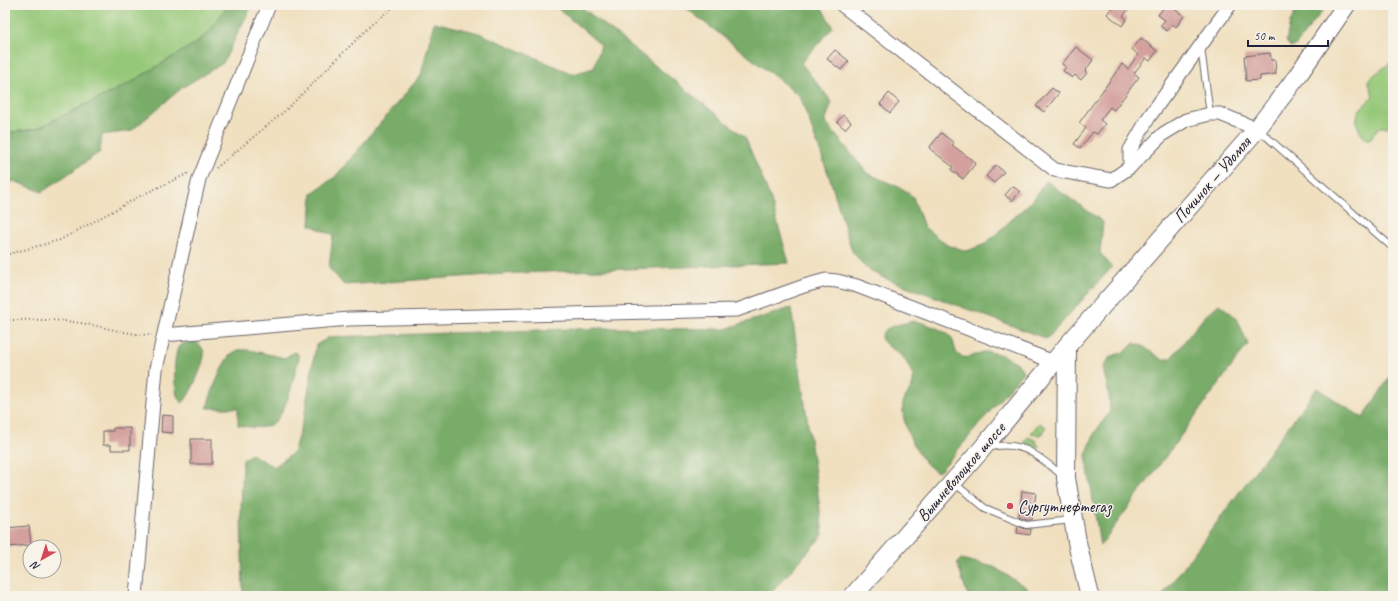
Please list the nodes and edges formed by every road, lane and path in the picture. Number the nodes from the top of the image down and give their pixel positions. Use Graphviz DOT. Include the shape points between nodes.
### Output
graph roads {
  1 [pos="269,5"];
  2 [pos="396,5"];
  3 [pos="842,5"];
  4 [pos="1230,5"];
  5 [pos="1346,5"];
  6 [pos="1201,44"];
  7 [pos="1210,114"];
  8 [pos="1257,129"];
  9 [pos="205,166"];
  10 [pos="1130,167"];
  11 [pos="199,179"];
  12 [pos="1393,248"];
  13 [pos="5,255"];
  14 [pos="5,320"];
  15 [pos="164,335"];
  16 [pos="1067,346"];
  17 [pos="1054,362"];
  18 [pos="981,450"];
  19 [pos="1066,478"];
  20 [pos="952,482"];
  21 [pos="1073,520"];
  22 [pos="136,596"];
  23 [pos="853,596"];
  24 [pos="1090,596"];
  1 -- 9 [label="street"];
  2 -- 11 [label="path" via="373,23 286,110"];
  3 -- 10 [label="street" via="1055,170 1111,180"];
  4 -- 6 [label="street"];
  5 -- 8 [label="main road, Починок — Удомля"];
  6 -- 7 [label="lane"];
  6 -- 10 [label="street" via="1149,118 1130,150"];
  7 -- 8 [label="street" via="1220,114"];
  7 -- 10 [label="street" via="1186,120 1163,134"];
  8 -- 12 [label="lane"];
  8 -- 16 [label="main road, Починок — Удомля"];
  9 -- 11 [label="street"];
  9 -- 13 [label="path" via="142,195 60,240"];
  11 -- 15 [label="street"];
  14 -- 15 [label="path" via="74,322 138,335"];
  15 -- 17 [label="street" via="349,319 738,310 826,280 857,286"];
  15 -- 22 [label="street" via="156,369"];
  16 -- 17 [label="main road, Вышневолоцкое шоссе"];
  16 -- 19 [label="main road"];
  17 -- 18 [label="main road, Вышневолоцкое шоссе"];
  18 -- 19 [label="lane" via="1009,444 1040,457"];
  18 -- 20 [label="main road, Вышневолоцкое шоссе"];
  19 -- 21 [label="main road"];
  20 -- 21 [label="lane" via="985,508 1026,525"];
  20 -- 23 [label="main road, Вышневолоцкое шоссе"];
  21 -- 24 [label="main road"];
}
